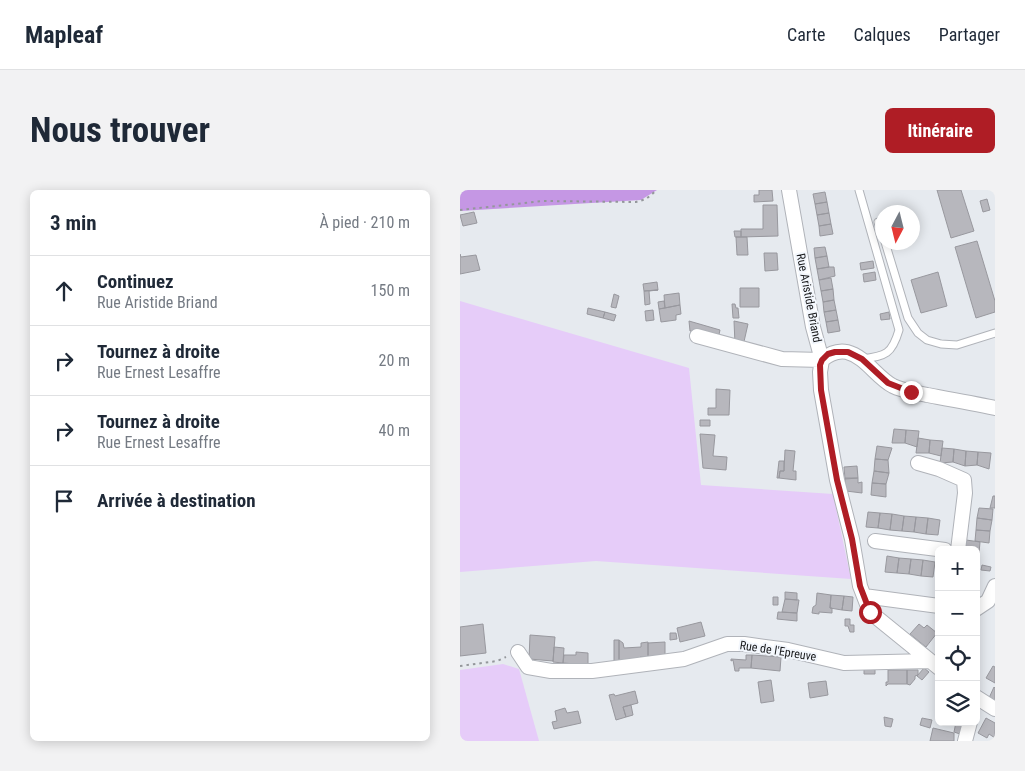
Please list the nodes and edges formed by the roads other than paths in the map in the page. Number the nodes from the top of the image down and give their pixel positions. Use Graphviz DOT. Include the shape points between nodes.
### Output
graph roads {
  1 [pos="788,190"];
  2 [pos="859,190"];
  3 [pos="887,250"];
  4 [pos="995,333"];
  5 [pos="697,336"];
  6 [pos="862,359"];
  7 [pos="822,360"];
  8 [pos="995,408"];
  9 [pos="918,464"];
  10 [pos="875,541"];
  11 [pos="958,546"];
  12 [pos="935,549"];
  13 [pos="995,586"];
  14 [pos="864,596"];
  15 [pos="935,605"];
  16 [pos="980,606"];
  17 [pos="518,652"];
  18 [pos="934,664"];
  19 [pos="980,700"];
  20 [pos="995,709"];
  21 [pos="969,726"];
  22 [pos="965,741"];
  1 -- 7 [label="street, Rue Aristide Briand"];
  2 -- 6 [label="lane" via="898,330 890,351"];
  3 -- 4 [label="lane" via="908,318 927,340 957,345"];
  5 -- 7 [label="street" via="782,359"];
  6 -- 7 [label="street" via="842,352 828,354"];
  6 -- 8 [label="street" via="895,387"];
  7 -- 14 [label="street, Rue Aristide Briand" via="821,390 837,480"];
  9 -- 11 [label="street" via="964,480"];
  10 -- 12 [label="street"];
  13 -- 16 [label="street" via="988,601"];
  14 -- 15 [label="street"];
  14 -- 18 [label="street, Rue Aristide Briand" via="870,612"];
  17 -- 18 [label="street, Rue de l'Epreuve" via="528,667 551,671 592,671 684,659 727,644 788,650 844,663"];
  19 -- 20 [label="street"];
  21 -- 22 [label="street"];
}
